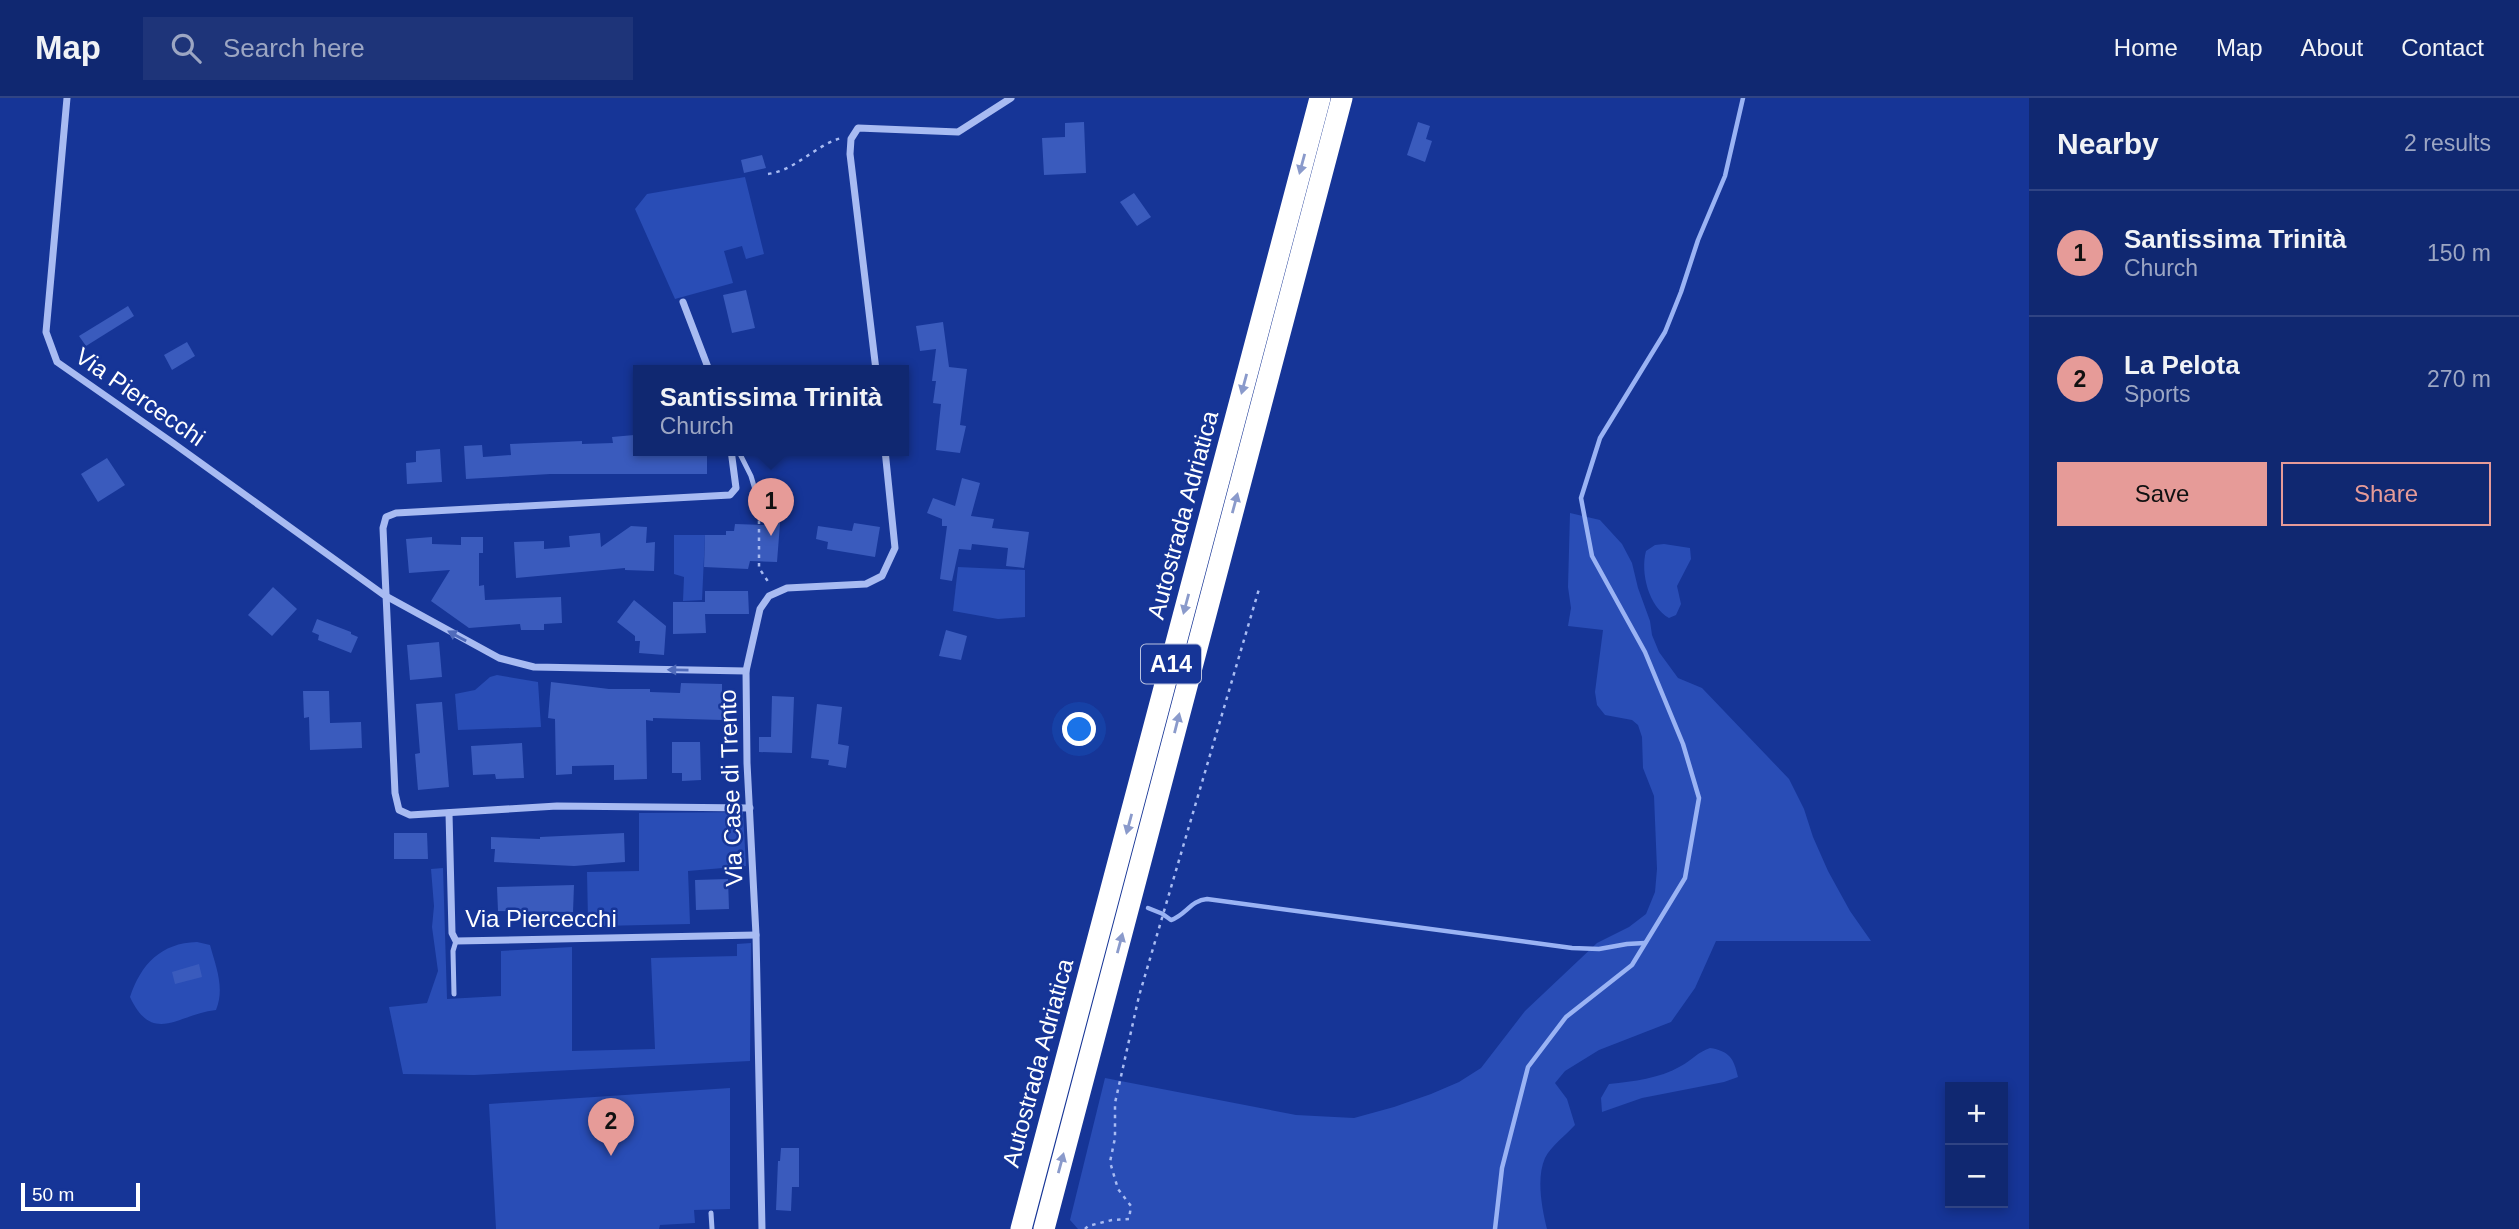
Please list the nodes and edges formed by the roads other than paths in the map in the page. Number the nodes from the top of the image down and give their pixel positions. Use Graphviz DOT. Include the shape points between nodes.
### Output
graph roads {
  1 [pos="67,98"];
  2 [pos="1012,98"];
  3 [pos="1320,98"];
  4 [pos="1342,98"];
  5 [pos="683,302"];
  6 [pos="707,365"];
  7 [pos="875,365"];
  8 [pos="732,456"];
  9 [pos="741,456"];
  10 [pos="886,456"];
  11 [pos="759,503"];
  12 [pos="384,596"];
  13 [pos="746,671"];
  14 [pos="750,808"];
  15 [pos="450,813"];
  16 [pos="756,935"];
  17 [pos="456,941"];
  18 [pos="454,994"];
  19 [pos="711,1213"];
  20 [pos="712,1229"];
  21 [pos="762,1229"];
  22 [pos="1021,1229"];
  23 [pos="1044,1229"];
  1 -- 12 [label="street, Via Piercecchi" via="46,332 57,362"];
  2 -- 7 [label="street" via="958,132 858,128 851,139"];
  3 -- 22 [label="highway, Autostrada Adriatica / A14, one-way"];
  23 -- 4 [label="highway, Autostrada Adriatica / A14, one-way"];
  5 -- 6 [label="street"];
  8 -- 12 [label="street" via="736,488 730,495 386,517"];
  9 -- 11 [label="lane"];
  10 -- 13 [label="street, Via Case di Trento" via="895,548 882,576 857,586 774,592 760,609"];
  13 -- 12 [label="street, Via Piercecchi, one-way" via="534,667 499,659"];
  12 -- 15 [label="street" via="396,802 399,810 410,815"];
  13 -- 14 [label="street, Via Case di Trento"];
  14 -- 15 [label="street" via="557,806"];
  14 -- 16 [label="street, Via Case di Trento"];
  15 -- 17 [label="street, Via Piercecchi" via="452,933"];
  16 -- 17 [label="street, Via Piercecchi"];
  16 -- 21 [label="street, Via Case di Trento"];
  17 -- 18 [label="lane"];
  19 -- 20 [label="lane"];
}
